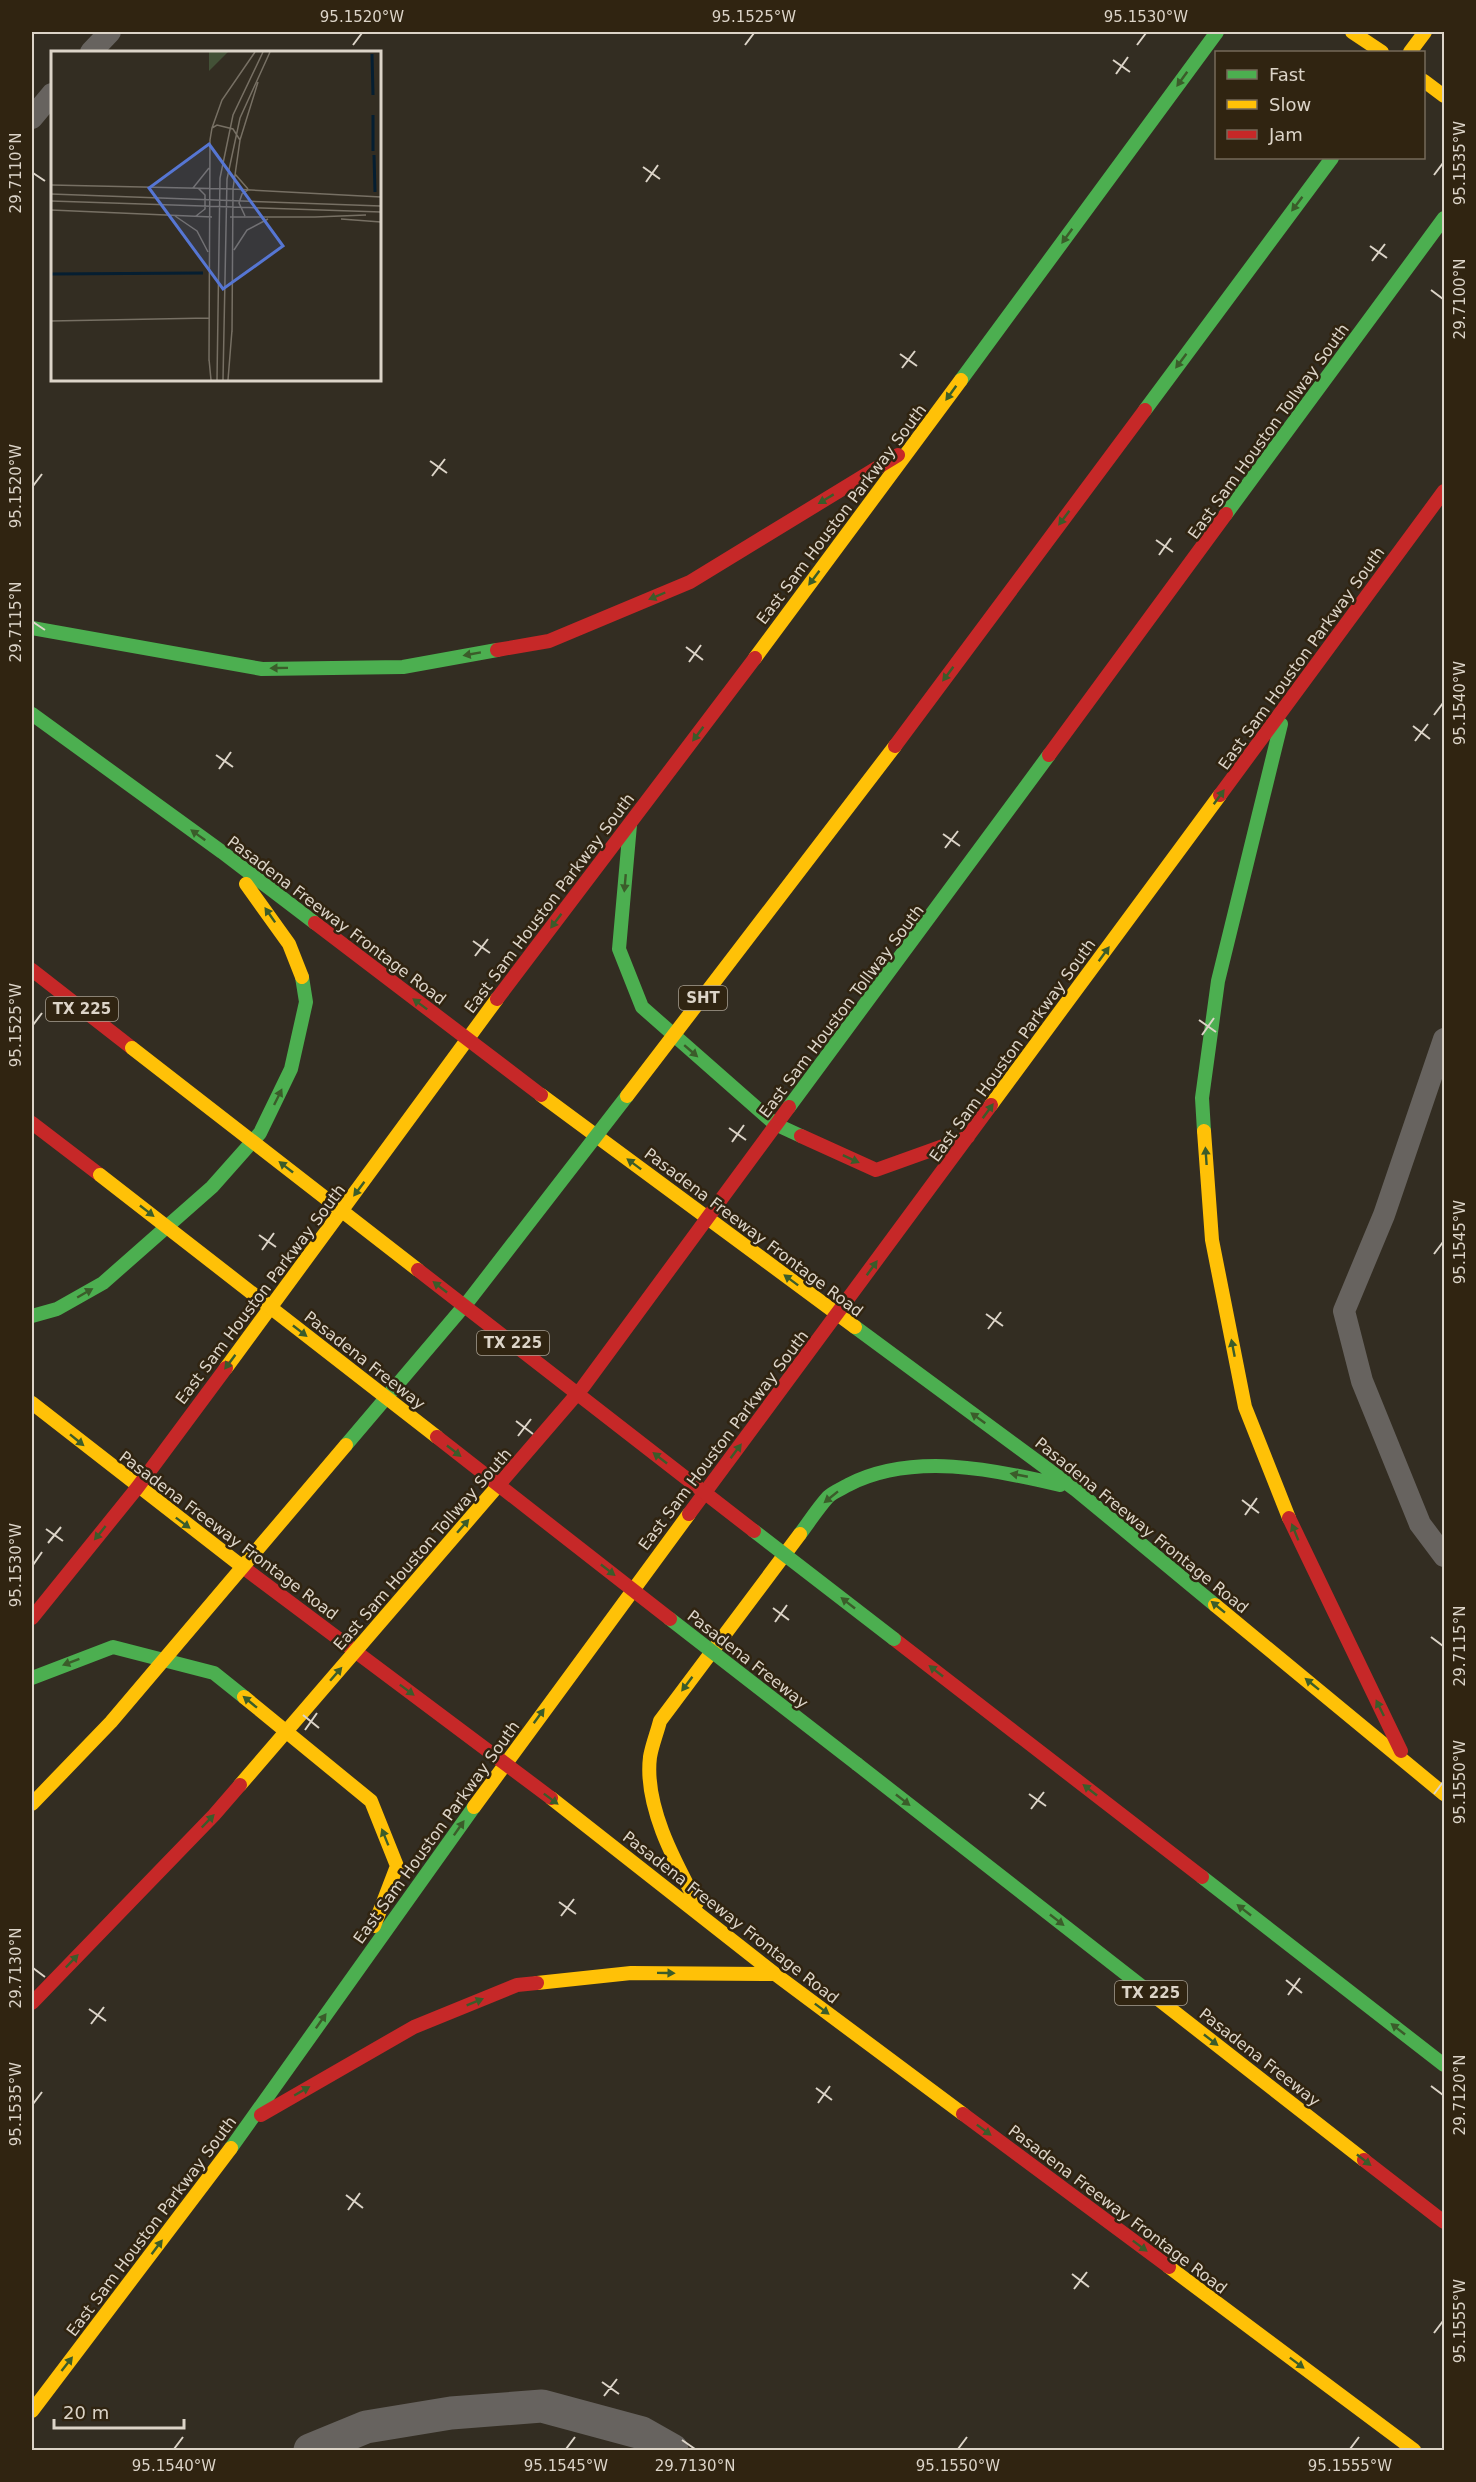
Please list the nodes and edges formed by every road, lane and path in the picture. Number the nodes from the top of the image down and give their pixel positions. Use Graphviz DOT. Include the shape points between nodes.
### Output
graph roads {
  1 [pos="110,32"];
  2 [pos="1217,32"];
  3 [pos="1352,32"];
  4 [pos="1425,32"];
  5 [pos="92,51"];
  6 [pos="1380,51"];
  7 [pos="1411,51"];
  8 [pos="1425,82"];
  9 [pos="51,95"];
  10 [pos="1444,96"];
  11 [pos="32,116"];
  12 [pos="1331,159"];
  13 [pos="1444,218"];
  14 [pos="912,447"];
  15 [pos="1444,491"];
  16 [pos="32,628"];
  17 [pos="1285,708"];
  18 [pos="32,714"];
  19 [pos="630,825"];
  20 [pos="222,852"];
  21 [pos="32,970"];
  22 [pos="1444,1039"];
  23 [pos="466,1040"];
  24 [pos="32,1123"];
  25 [pos="968,1137"];
  26 [pos="838,1315"];
  27 [pos="32,1316"];
  28 [pos="32,1403"];
  29 [pos="137,1488"];
  30 [pos="1076,1490"];
  31 [pos="1444,1556"];
  32 [pos="32,1618"];
  33 [pos="32,1678"];
  34 [pos="1406,1761"];
  35 [pos="505,1763"];
  36 [pos="1444,1794"];
  37 [pos="32,1804"];
  38 [pos="705,1917"];
  39 [pos="358,1970"];
  40 [pos="775,1974"];
  41 [pos="32,2003"];
  42 [pos="1444,2065"];
  43 [pos="251,2121"];
  44 [pos="1444,2222"];
  45 [pos="32,2411"];
  46 [pos="310,2451"];
  47 [pos="672,2451"];
  48 [pos="1414,2451"];
  1 -- 5 [label="lane"];
  2 -- 14 [label="main road, East Sam Houston Parkway South, one-way"];
  3 -- 6 [label="main road"];
  4 -- 7 [label="main road"];
  8 -- 10 [label="main road"];
  9 -- 11 [label="lane"];
  12 -- 37 [label="main road, SHT, one-way, bridge" via="831,832 470,1299 111,1722"];
  41 -- 13 [label="main road, East Sam Houston Tollway South, one-way, bridge" via="214,1815 583,1387"];
  14 -- 16 [label="main road, one-way" via="690,582 549,641 403,667 262,669"];
  14 -- 19 [label="main road, East Sam Houston Parkway South, one-way"];
  15 -- 17 [label="main road, East Sam Houston Parkway South"];
  25 -- 17 [label="main road, East Sam Houston Parkway South, one-way"];
  34 -- 17 [label="main road, one-way" via="1299,1542 1245,1407 1212,1240 1202,1098 1218,981"];
  20 -- 18 [label="main road, Pasadena Freeway Frontage Road, one-way"];
  19 -- 23 [label="main road, East Sam Houston Parkway South, one-way"];
  19 -- 25 [label="main road, one-way" via="619,949 642,1007 775,1124 876,1170"];
  23 -- 20 [label="main road, Pasadena Freeway Frontage Road, one-way"];
  27 -- 20 [label="main road, one-way" via="57,1309 103,1283 212,1187 260,1133 291,1069 306,1002 303,979 289,944"];
  42 -- 21 [label="main road, TX 225, one-way, bridge"];
  22 -- 31 [label="lane" via="1384,1215 1344,1311 1362,1381 1420,1524"];
  26 -- 23 [label="main road, Pasadena Freeway Frontage Road, one-way"];
  23 -- 29 [label="main road, East Sam Houston Parkway South, one-way"];
  24 -- 44 [label="main road, Pasadena Freeway / TX 225, one-way, bridge"];
  26 -- 25 [label="main road, East Sam Houston Parkway South, one-way"];
  30 -- 26 [label="main road, Pasadena Freeway Frontage Road, one-way"];
  35 -- 26 [label="main road, East Sam Houston Parkway South, one-way"];
  28 -- 29 [label="main road, Pasadena Freeway Frontage Road, one-way"];
  29 -- 32 [label="main road, East Sam Houston Parkway South, one-way"];
  29 -- 35 [label="main road, Pasadena Freeway Frontage Road, one-way"];
  34 -- 30 [label="main road, Pasadena Freeway Frontage Road, one-way"];
  30 -- 38 [label="main road, one-way" via="972,1468 910,1468 867,1477 829,1496 660,1720 650,1758 653,1803 672,1859"];
  39 -- 33 [label="main road, one-way" via="397,1866 371,1801 214,1673 113,1647"];
  34 -- 36 [label="main road, Pasadena Freeway Frontage Road"];
  35 -- 38 [label="main road, Pasadena Freeway Frontage Road, one-way"];
  39 -- 35 [label="main road, East Sam Houston Parkway South, one-way"];
  38 -- 40 [label="main road, Pasadena Freeway Frontage Road"];
  43 -- 39 [label="main road, East Sam Houston Parkway South, one-way"];
  43 -- 40 [label="main road, one-way" via="414,2027 517,1985 631,1973"];
  40 -- 48 [label="main road, Pasadena Freeway Frontage Road, one-way"];
  45 -- 43 [label="main road, East Sam Houston Parkway South, one-way"];
  46 -- 47 [label="street" via="366,2427 451,2413 542,2406 642,2433"];
}
